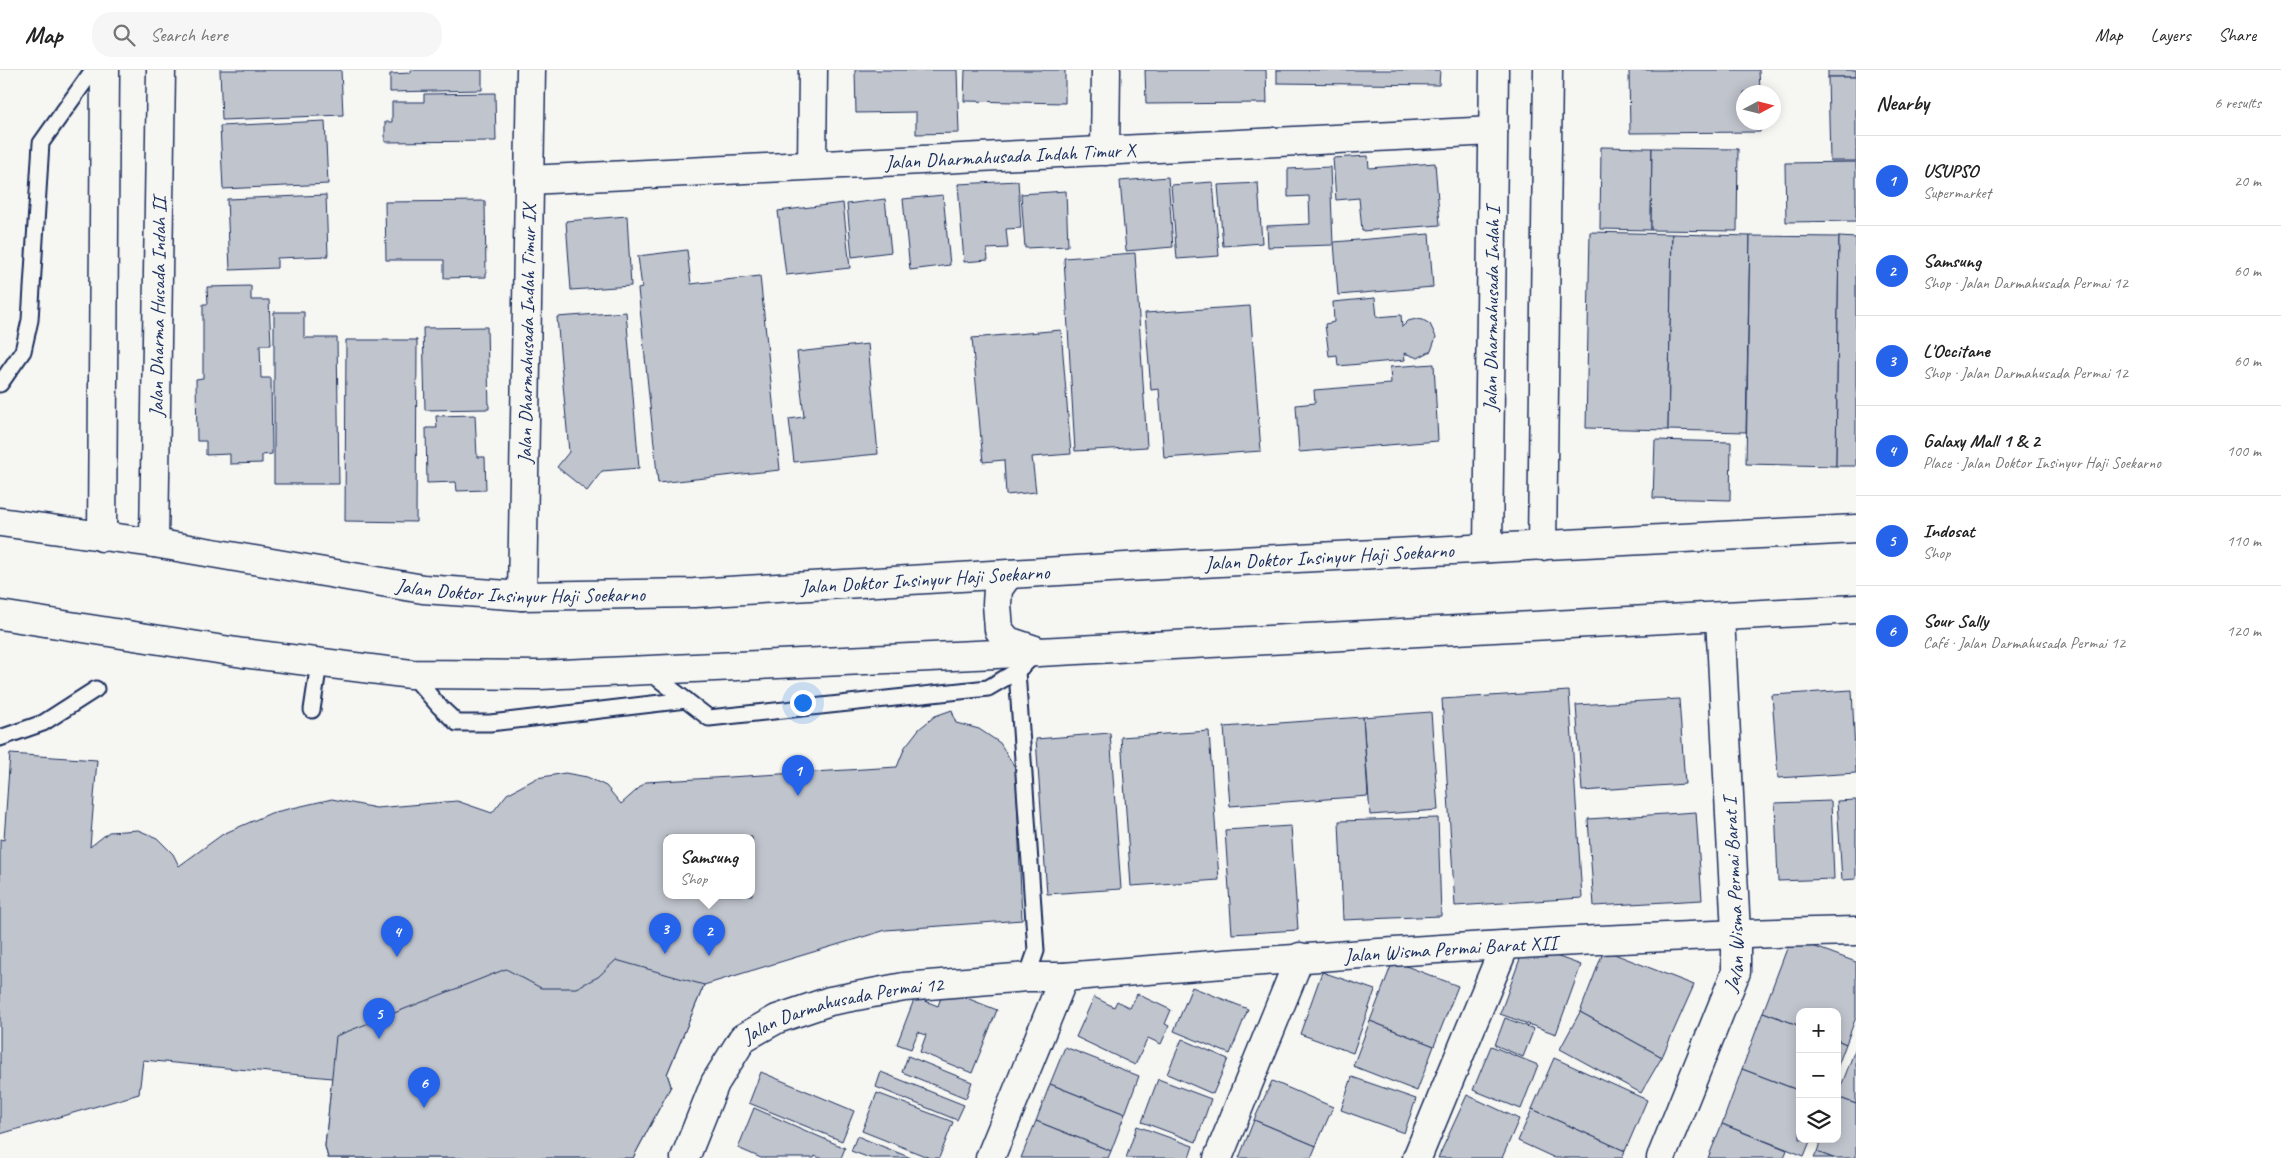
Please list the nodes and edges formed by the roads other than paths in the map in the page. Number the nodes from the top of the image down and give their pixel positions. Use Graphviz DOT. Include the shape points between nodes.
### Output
graph roads {
  1 [pos="93,70"];
  2 [pos="105,70"];
  3 [pos="161,70"];
  4 [pos="531,70"];
  5 [pos="814,70"];
  6 [pos="1106,70"];
  7 [pos="1494,70"];
  8 [pos="1548,70"];
  9 [pos="1493,131"];
  10 [pos="1105,151"];
  11 [pos="812,165"];
  12 [pos="529,180"];
  13 [pos="0,384"];
  14 [pos="0,522"];
  15 [pos="1856,529"];
  16 [pos="102,537"];
  17 [pos="154,543"];
  18 [pos="1542,546"];
  19 [pos="1488,548"];
  20 [pos="1009,574"];
  21 [pos="522,596"];
  22 [pos="1856,609"];
  23 [pos="0,615"];
  24 [pos="1720,617"];
  25 [pos="1038,652"];
  26 [pos="319,662"];
  27 [pos="646,669"];
  28 [pos="1017,671"];
  29 [pos="411,674"];
  30 [pos="96,689"];
  31 [pos="686,700"];
  32 [pos="312,710"];
  33 [pos="0,738"];
  34 [pos="1856,931"];
  35 [pos="1736,933"];
  36 [pos="1505,944"];
  37 [pos="1300,957"];
  38 [pos="1046,977"];
  39 [pos="685,1158"];
  40 [pos="990,1158"];
  41 [pos="1218,1158"];
  42 [pos="1418,1158"];
  43 [pos="1661,1158"];
  1 -- 13 [label="lane" via="41,143 30,320 23,352"];
  2 -- 16 [label="street"];
  3 -- 17 [label="street, Jalan Dharma Husada Indah II"];
  4 -- 12 [label="street, Jalan Dharmahusada Indah Timur IX"];
  5 -- 11 [label="street"];
  6 -- 10 [label="street"];
  7 -- 9 [label="street, Jalan Dharmahusada Indah I"];
  8 -- 18 [label="street"];
  9 -- 10 [label="street, Jalan Dharmahusada Indah Timur X"];
  9 -- 19 [label="street, Jalan Dharmahusada Indah I"];
  10 -- 11 [label="street, Jalan Dharmahusada Indah Timur X"];
  11 -- 12 [label="street, Jalan Dharmahusada Indah Timur X"];
  12 -- 21 [label="street, Jalan Dharmahusada Indah Timur IX"];
  14 -- 16 [label="street, Jalan Doktor Insinyur Haji Soekarno"];
  15 -- 18 [label="street, Jalan Doktor Insinyur Haji Soekarno"];
  16 -- 17 [label="street, Jalan Doktor Insinyur Haji Soekarno"];
  17 -- 21 [label="street, Jalan Doktor Insinyur Haji Soekarno" via="423,589"];
  18 -- 19 [label="street, Jalan Doktor Insinyur Haji Soekarno"];
  19 -- 20 [label="street, Jalan Doktor Insinyur Haji Soekarno"];
  20 -- 21 [label="street, Jalan Doktor Insinyur Haji Soekarno" via="694,593"];
  20 -- 25 [label="street" via="998,589 1000,630 1008,641"];
  22 -- 24 [label="street"];
  23 -- 26 [label="street"];
  24 -- 25 [label="street"];
  24 -- 35 [label="street, Jalan Wisma Permai Barat I"];
  25 -- 27 [label="street"];
  25 -- 28 [label="lane"];
  26 -- 29 [label="street"];
  26 -- 32 [label="lane"];
  27 -- 29 [label="street" via="540,675"];
  27 -- 31 [label="lane"];
  28 -- 31 [label="lane" via="988,688 709,718"];
  28 -- 38 [label="lane" via="1036,951"];
  29 -- 31 [label="lane" via="457,723 490,723"];
  30 -- 33 [label="lane" via="43,723"];
  34 -- 35 [label="street, Jalan Wisma Permai Barat XII"];
  35 -- 36 [label="street, Jalan Wisma Permai Barat XII"];
  35 -- 43 [label="street, Jalan Wisma Permai Barat I" via="1736,972"];
  36 -- 37 [label="street, Jalan Wisma Permai Barat XII"];
  36 -- 42 [label="street"];
  37 -- 38 [label="street, Jalan Wisma Permai Barat XII"];
  37 -- 41 [label="street"];
  38 -- 39 [label="street, Jalan Darmahusada Permai 12" via="904,987 830,1001 777,1020 743,1038 715,1083"];
  38 -- 40 [label="street"];
}
